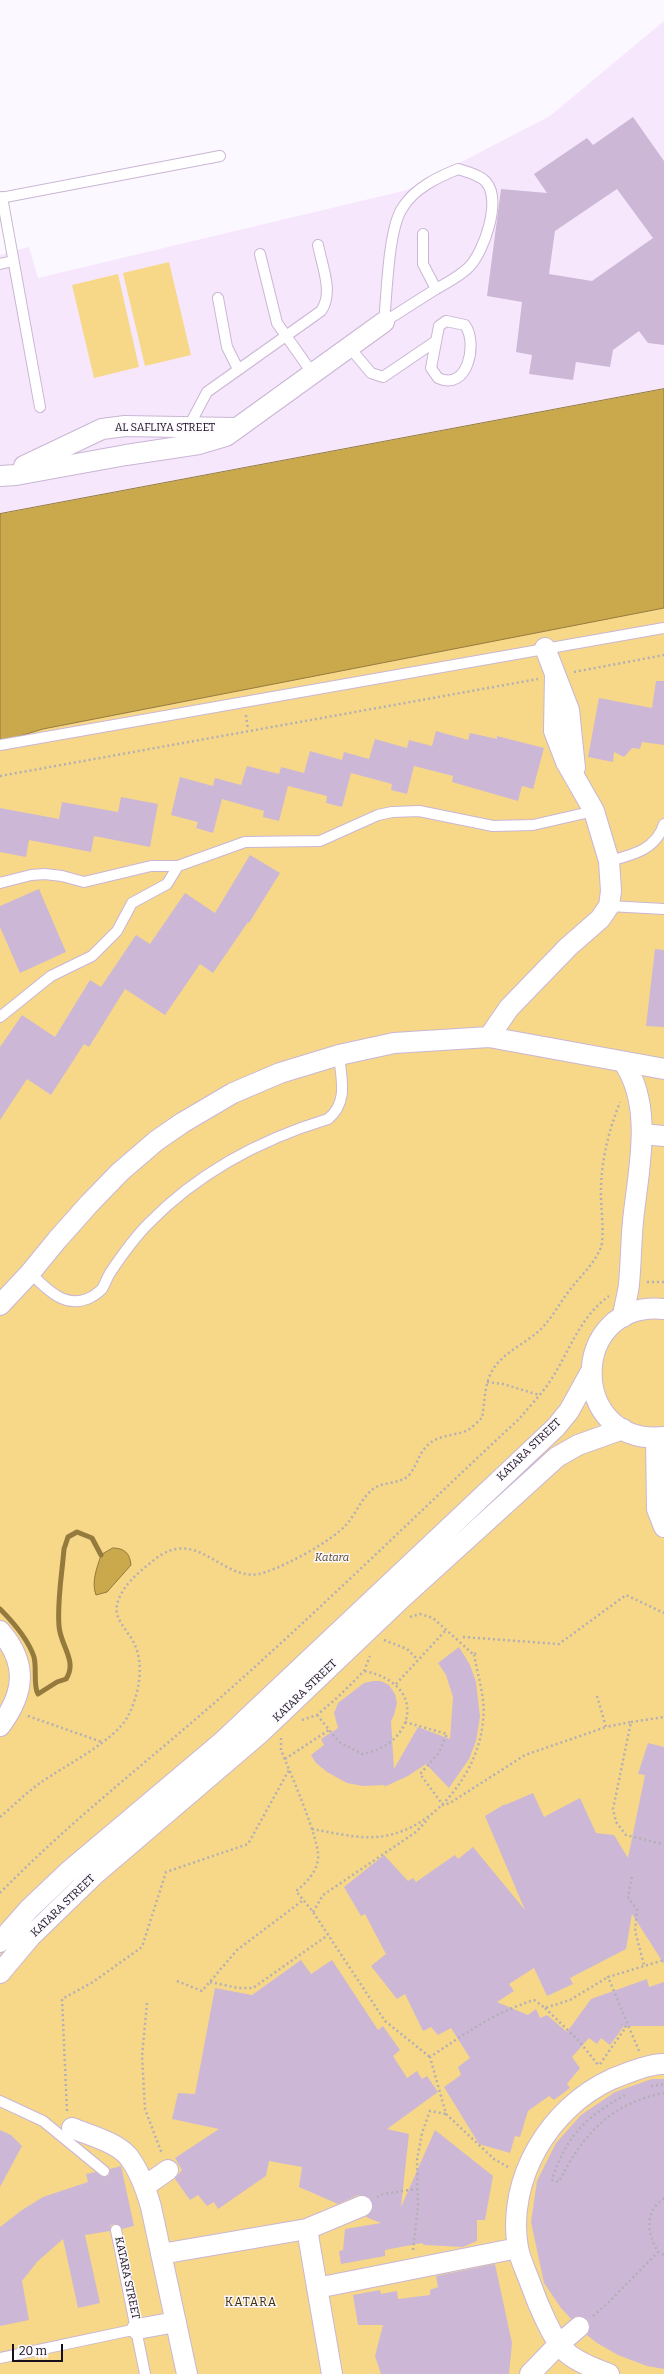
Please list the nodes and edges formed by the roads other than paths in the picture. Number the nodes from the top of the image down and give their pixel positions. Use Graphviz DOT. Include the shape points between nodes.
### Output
graph roads {
  1 [pos="220,156"];
  2 [pos="1,198"];
  3 [pos="423,234"];
  4 [pos="318,245"];
  5 [pos="260,254"];
  6 [pos="13,261"];
  7 [pos="0,264"];
  8 [pos="436,289"];
  9 [pos="218,298"];
  10 [pos="384,322"];
  11 [pos="284,336"];
  12 [pos="436,341"];
  13 [pos="350,348"];
  14 [pos="238,369"];
  15 [pos="313,374"];
  16 [pos="40,407"];
  17 [pos="125,426"];
  18 [pos="189,426"];
  19 [pos="240,428"];
  20 [pos="126,455"];
  21 [pos="2,476"];
  22 [pos="664,628"];
  23 [pos="545,648"];
  24 [pos="0,745"];
  25 [pos="594,811"];
  26 [pos="664,824"];
  27 [pos="609,861"];
  28 [pos="178,866"];
  29 [pos="0,883"];
  30 [pos="610,906"];
  31 [pos="664,909"];
  32 [pos="0,1017"];
  33 [pos="489,1038"];
  34 [pos="339,1055"];
  35 [pos="624,1063"];
  36 [pos="664,1069"];
  37 [pos="642,1134"];
  38 [pos="664,1136"];
  39 [pos="30,1273"];
  40 [pos="0,1305"];
  41 [pos="664,1309"];
  42 [pos="623,1317"];
  43 [pos="590,1373"];
  44 [pos="623,1429"];
  45 [pos="660,1437"];
  46 [pos="664,1527"];
  47 [pos="0,1631"];
  48 [pos="0,1726"];
  49 [pos="0,1942"];
  50 [pos="0,1973"];
  51 [pos="664,2064"];
  52 [pos="0,2101"];
  53 [pos="72,2128"];
  54 [pos="168,2170"];
  55 [pos="104,2171"];
  56 [pos="145,2186"];
  57 [pos="362,2206"];
  58 [pos="307,2229"];
  59 [pos="116,2230"];
  60 [pos="518,2248"];
  61 [pos="161,2254"];
  62 [pos="317,2288"];
  63 [pos="176,2322"];
  64 [pos="579,2328"];
  65 [pos="137,2329"];
  66 [pos="559,2344"];
  67 [pos="0,2358"];
  68 [pos="326,2373"];
  69 [pos="145,2374"];
  70 [pos="187,2374"];
  71 [pos="530,2374"];
  72 [pos="609,2374"];
  1 -- 2 [label="lane"];
  2 -- 6 [label="lane"];
  3 -- 8 [label="lane" via="424,264"];
  4 -- 11 [label="lane" via="327,293 326,304 321,311"];
  5 -- 11 [label="lane" via="273,314"];
  6 -- 7 [label="lane"];
  6 -- 16 [label="lane"];
  8 -- 10 [label="lane"];
  8 -- 10 [label="lane" via="468,268 479,255 492,213 486,182 472,173 458,169 416,192 402,208 392,249"];
  9 -- 14 [label="lane" via="227,347"];
  10 -- 13 [label="street, AL SAFLIYA STREET"];
  11 -- 14 [label="lane"];
  11 -- 15 [label="lane"];
  12 -- 12 [label="lane" via="431,368 443,380 452,381 461,376 468,362 471,334 461,323 446,321 442,322"];
  12 -- 13 [label="lane" via="383,377 372,373"];
  13 -- 15 [label="street, AL SAFLIYA STREET"];
  14 -- 18 [label="lane" via="207,392"];
  15 -- 19 [label="street, AL SAFLIYA STREET"];
  17 -- 18 [label="street, AL SAFLIYA STREET"];
  17 -- 20 [label="street" via="130,440"];
  17 -- 21 [label="street, AL SAFLIYA STREET" via="102,429"];
  18 -- 19 [label="street, AL SAFLIYA STREET"];
  19 -- 20 [label="street, AL SAFLIYA STREET" via="226,436 199,444"];
  20 -- 21 [label="street, AL SAFLIYA STREET"];
  22 -- 23 [label="lane"];
  23 -- 24 [label="lane"];
  23 -- 25 [label="street" via="555,675 554,731 566,762"];
  25 -- 27 [label="street"];
  25 -- 28 [label="lane" via="533,825 493,826 419,811 392,812 378,815 320,840 244,842"];
  26 -- 27 [label="lane" via="659,835 648,847 634,855"];
  27 -- 30 [label="street" via="612,891"];
  28 -- 29 [label="lane" via="151,866 84,882 45,874"];
  28 -- 32 [label="lane" via="167,884 132,903 117,931 92,956 51,976"];
  30 -- 31 [label="lane"];
  30 -- 33 [label="street" via="600,919 568,947 509,1008"];
  33 -- 34 [label="street" via="394,1043"];
  33 -- 35 [label="street"];
  34 -- 39 [label="street" via="280,1073 252,1085 182,1123 120,1172"];
  34 -- 39 [label="lane" via="343,1094 334,1114 328,1119 278,1137 193,1185 148,1224 131,1243 102,1289 93,1297 77,1301 60,1298"];
  35 -- 36 [label="street"];
  35 -- 37 [label="street" via="637,1090"];
  37 -- 38 [label="street"];
  37 -- 42 [label="street" via="629,1255 629,1285"];
  39 -- 40 [label="street"];
  41 -- 42 [label="street" via="644,1310"];
  42 -- 43 [label="street" via="609,1327 599,1341"];
  43 -- 44 [label="street" via="592,1390 599,1406"];
  43 -- 49 [label="street, KATARA STREET" via="569,1411 556,1426 244,1722 68,1872 29,1909"];
  44 -- 45 [label="street" via="634,1434"];
  44 -- 50 [label="street, KATARA STREET" via="578,1445 557,1457 404,1596 258,1735 93,1876 31,1936"];
  45 -- 46 [label="street" via="657,1509"];
  47 -- 48 [label="street" via="11,1644 20,1665 20,1678 12,1709"];
  51 -- 60 [label="street" via="619,2076 600,2075 592,2088 555,2120 532,2160 521,2186"];
  52 -- 55 [label="lane" via="44,2121"];
  53 -- 56 [label="street" via="110,2144 127,2155"];
  54 -- 56 [label="street"];
  56 -- 61 [label="street"];
  57 -- 58 [label="street"];
  58 -- 61 [label="street"];
  58 -- 62 [label="street"];
  59 -- 65 [label="lane, KATARA STREET"];
  60 -- 62 [label="street"];
  60 -- 66 [label="street" via="537,2303"];
  61 -- 63 [label="street"];
  62 -- 68 [label="street"];
  63 -- 65 [label="street"];
  63 -- 70 [label="street"];
  64 -- 66 [label="street"];
  65 -- 67 [label="lane"];
  65 -- 69 [label="lane, KATARA STREET"];
  66 -- 71 [label="street"];
  66 -- 72 [label="street" via="566,2352 592,2368"];
}
